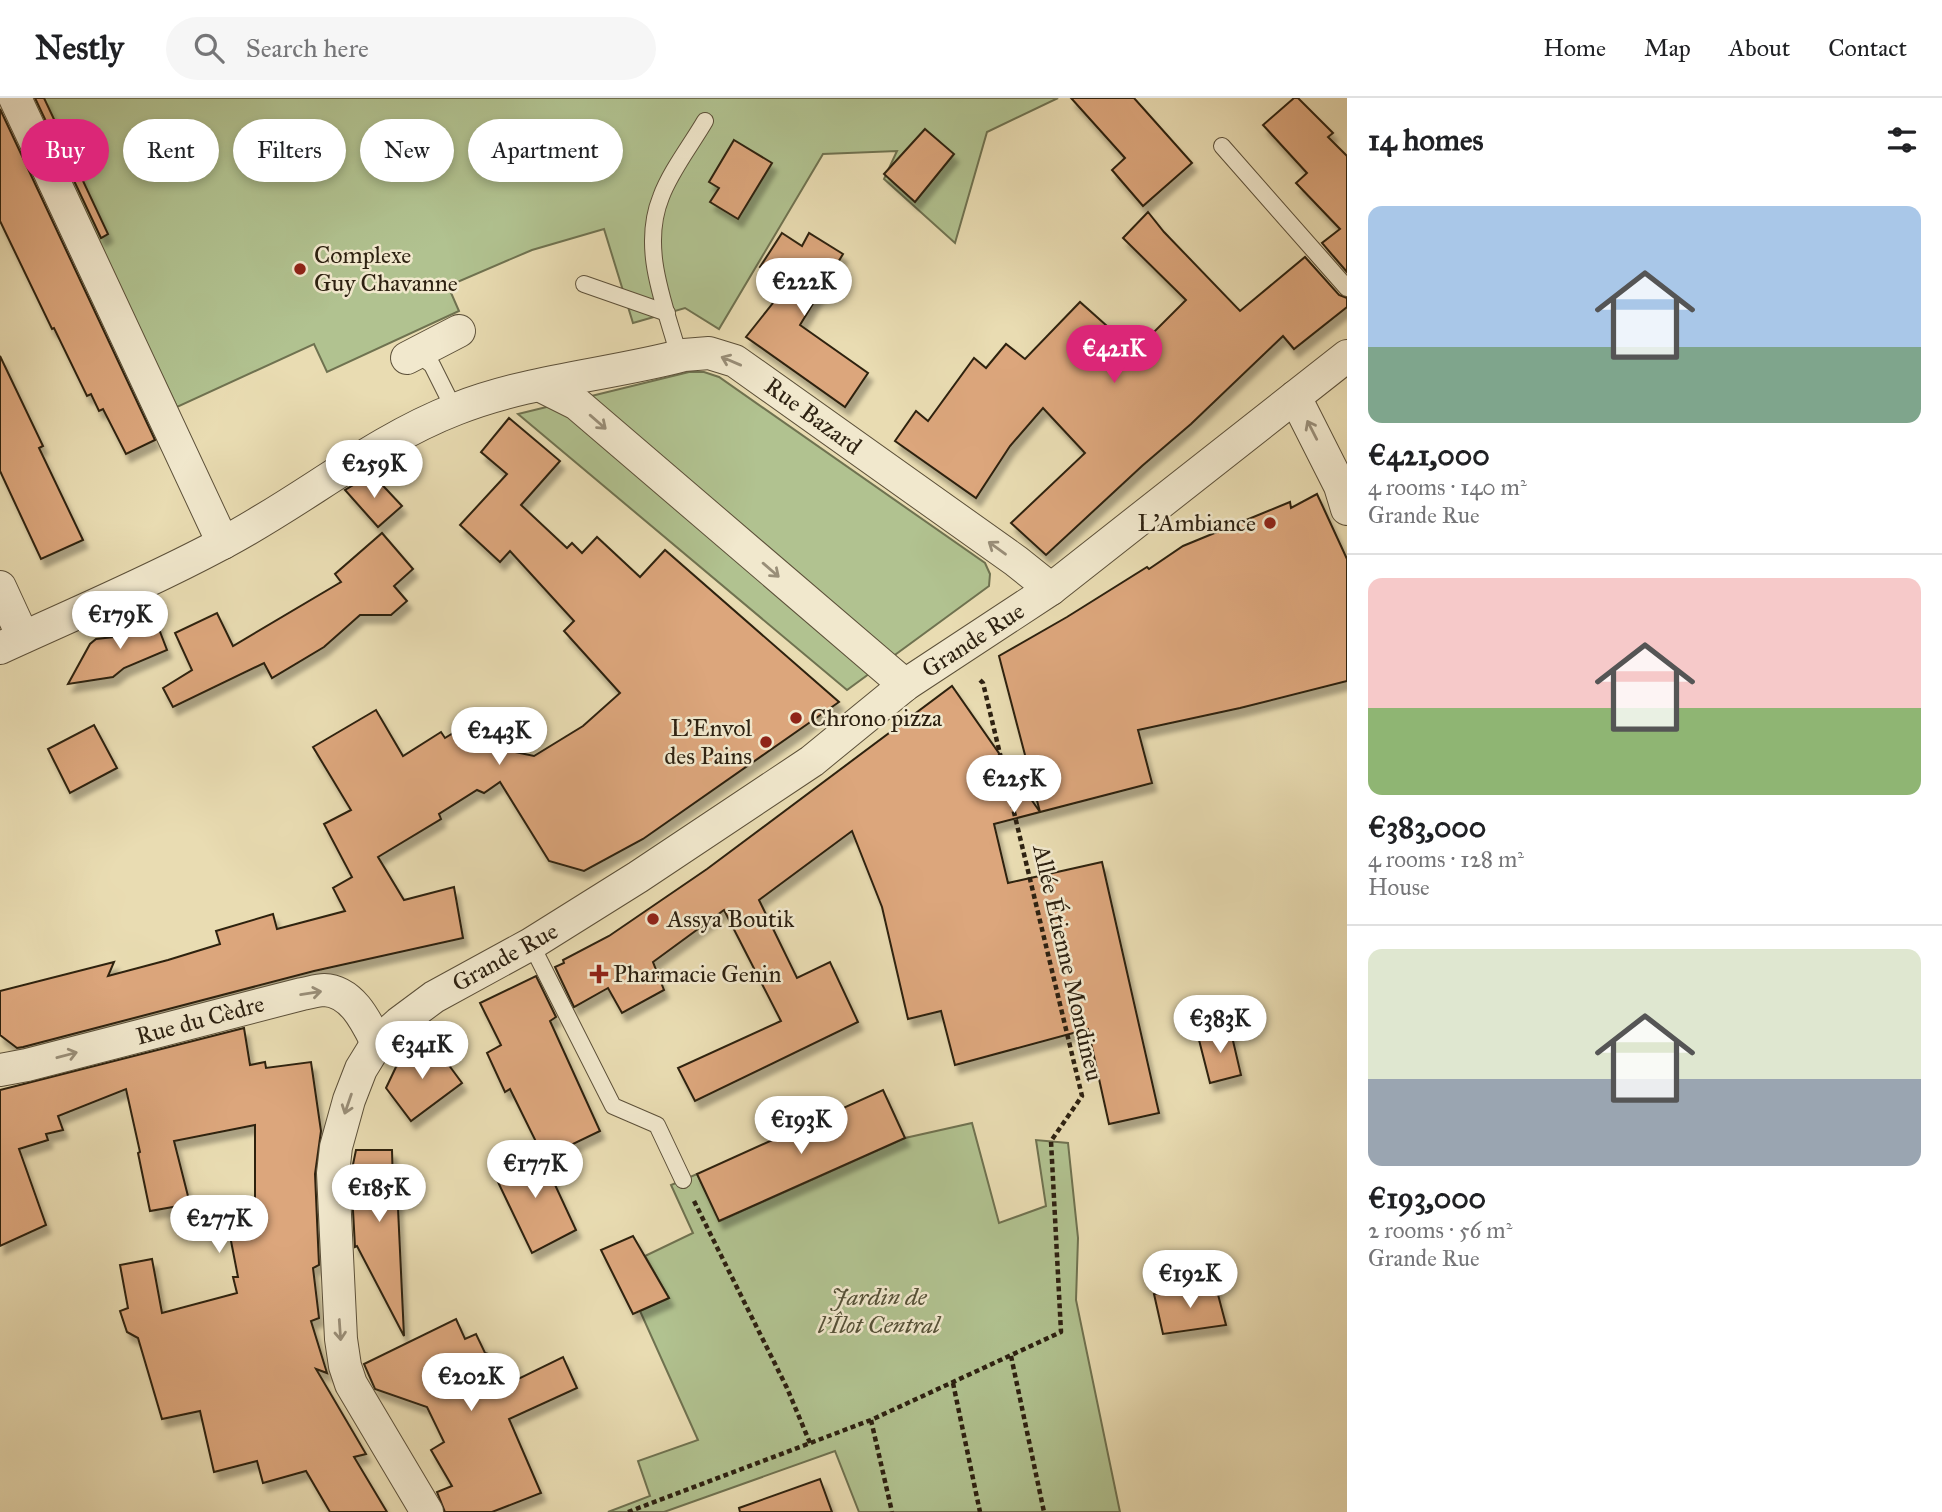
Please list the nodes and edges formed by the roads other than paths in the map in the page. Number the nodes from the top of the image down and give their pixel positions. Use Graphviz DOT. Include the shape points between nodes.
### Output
graph roads {
  1 [pos="15,98"];
  2 [pos="705,121"];
  3 [pos="1222,146"];
  4 [pos="584,284"];
  5 [pos="1347,288"];
  6 [pos="667,313"];
  7 [pos="458,331"];
  8 [pos="679,356"];
  9 [pos="1347,356"];
  10 [pos="407,358"];
  11 [pos="541,386"];
  12 [pos="1295,397"];
  13 [pos="454,409"];
  14 [pos="1347,509"];
  15 [pos="223,544"];
  16 [pos="0,587"];
  17 [pos="1051,589"];
  18 [pos="12,643"];
  19 [pos="905,685"];
  20 [pos="531,944"];
  21 [pos="377,1043"];
  22 [pos="0,1070"];
  23 [pos="683,1180"];
  24 [pos="427,1512"];
  1 -- 15 [label="street"];
  2 -- 6 [label="lane" via="661,195 653,224 653,252"];
  3 -- 5 [label="lane"];
  4 -- 6 [label="lane"];
  6 -- 8 [label="lane"];
  7 -- 10 [label="street"];
  8 -- 11 [label="street, Rue Bazard"];
  17 -- 8 [label="street, Rue Bazard, one-way" via="735,361 709,353"];
  9 -- 12 [label="street, Grande Rue"];
  10 -- 13 [label="lane" via="422,356 432,365"];
  11 -- 13 [label="street, Rue Bazard" via="496,394"];
  11 -- 19 [label="street, one-way" via="576,404"];
  14 -- 12 [label="street, one-way"];
  12 -- 17 [label="street, Grande Rue"];
  13 -- 15 [label="street, Rue Bazard" via="328,477"];
  15 -- 18 [label="street, Rue Bazard"];
  16 -- 18 [label="street"];
  17 -- 19 [label="street, Grande Rue"];
  19 -- 20 [label="street, Grande Rue" via="812,761"];
  20 -- 21 [label="street, Grande Rue" via="434,997"];
  20 -- 23 [label="lane" via="613,1106 657,1125"];
  22 -- 21 [label="street, Rue du Cèdre, one-way" via="324,990 340,994 355,1006"];
  21 -- 24 [label="street, Grande Rue, one-way" via="361,1069 336,1147 333,1201 341,1339 351,1384"];
}
